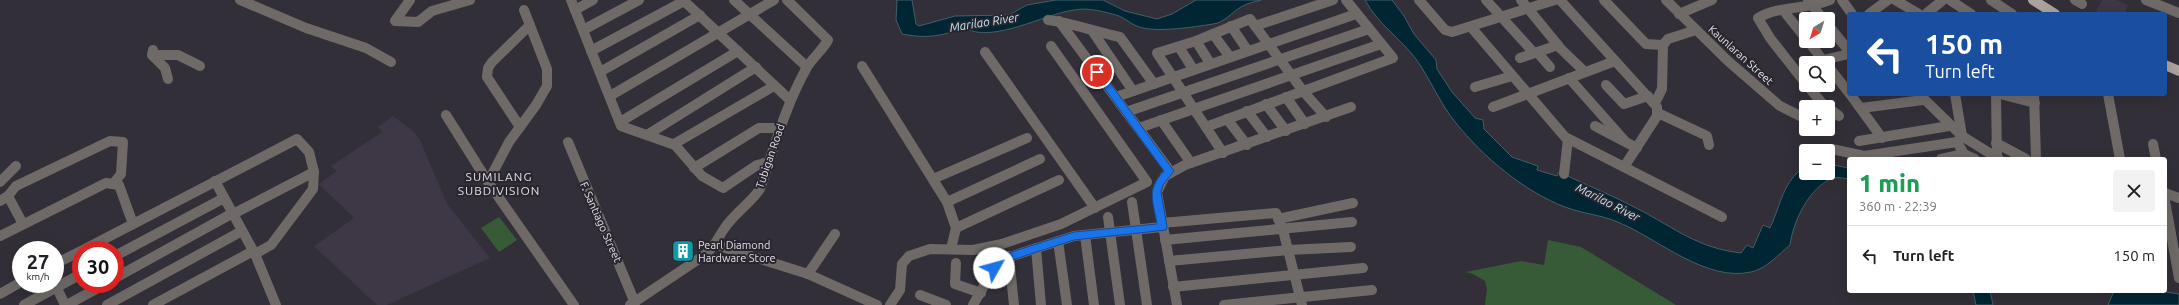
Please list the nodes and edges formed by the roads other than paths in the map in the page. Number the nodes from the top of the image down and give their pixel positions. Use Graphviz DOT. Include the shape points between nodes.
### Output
graph roads {
  1 [pos="240,0"];
  2 [pos="410,0"];
  3 [pos="470,0"];
  4 [pos="571,0"];
  5 [pos="593,0"];
  6 [pos="639,0"];
  7 [pos="683,0"];
  8 [pos="734,0"];
  9 [pos="774,0"];
  10 [pos="787,0"];
  11 [pos="1333,0"];
  12 [pos="1346,0"];
  13 [pos="1420,0"];
  14 [pos="1486,0"];
  15 [pos="1521,0"];
  16 [pos="1555,0"];
  17 [pos="1560,0"];
  18 [pos="1604,0"];
  19 [pos="1666,0"];
  20 [pos="1712,0"];
  21 [pos="1830,0"];
  22 [pos="1842,0"];
  23 [pos="1888,0"];
  24 [pos="1895,0"];
  25 [pos="1943,0"];
  26 [pos="1950,0"];
  27 [pos="1990,0"];
  28 [pos="2033,0"];
  29 [pos="2146,0"];
  30 [pos="1811,3"];
  31 [pos="1528,9"];
  32 [pos="524,10"];
  33 [pos="575,10"];
  34 [pos="1783,10"];
  35 [pos="1818,12"];
  36 [pos="1851,12"];
  37 [pos="1872,12"];
  38 [pos="1919,12"];
  39 [pos="1926,12"];
  40 [pos="1968,12"];
  41 [pos="2009,12"];
  42 [pos="2052,12"];
  43 [pos="2179,13"];
  44 [pos="750,14"];
  45 [pos="1356,14"];
  46 [pos="1679,14"];
  47 [pos="700,15"];
  48 [pos="1502,17"];
  49 [pos="1048,20"];
  50 [pos="1060,21"];
  51 [pos="530,25"];
  52 [pos="1231,26"];
  53 [pos="1256,26"];
  54 [pos="1471,27"];
  55 [pos="1369,29"];
  56 [pos="583,30"];
  57 [pos="1696,30"];
  58 [pos="1799,30"];
  59 [pos="718,32"];
  60 [pos="1093,32"];
  61 [pos="1213,34"];
  62 [pos="1835,34"];
  63 [pos="1196,41"];
  64 [pos="1381,44"];
  65 [pos="1268,45"];
  66 [pos="1558,45"];
  67 [pos="1663,45"];
  68 [pos="1051,46"];
  69 [pos="1179,47"];
  70 [pos="1813,48"];
  71 [pos="1847,49"];
  72 [pos="592,51"];
  73 [pos="738,51"];
  74 [pos="1248,51"];
  75 [pos="985,52"];
  76 [pos="1535,53"];
  77 [pos="1847,55"];
  78 [pos="1820,56"];
  79 [pos="1230,57"];
  80 [pos="1520,58"];
  81 [pos="1835,59"];
  82 [pos="1280,60"];
  83 [pos="391,62"];
  84 [pos="1615,62"];
  85 [pos="1210,63"];
  86 [pos="200,66"];
  87 [pos="862,66"];
  88 [pos="2167,66"];
  89 [pos="756,67"];
  90 [pos="807,67"];
  91 [pos="1550,67"];
  92 [pos="1193,69"];
  93 [pos="2179,71"];
  94 [pos="600,72"];
  95 [pos="1585,72"];
  96 [pos="1835,73"];
  97 [pos="1292,75"];
  98 [pos="1799,75"];
  99 [pos="1512,76"];
  100 [pos="1173,77"];
  101 [pos="168,78"];
  102 [pos="1569,78"];
  103 [pos="1154,84"];
  104 [pos="1606,84"];
  105 [pos="1846,84"];
  106 [pos="774,86"];
  107 [pos="1475,87"];
  108 [pos="1133,91"];
  109 [pos="1303,91"];
  110 [pos="1183,92"];
  111 [pos="1813,92"];
  112 [pos="1527,93"];
  113 [pos="610,96"];
  114 [pos="1851,96"];
  115 [pos="1955,96"];
  116 [pos="1996,96"];
  117 [pos="2014,96"];
  118 [pos="2108,96"];
  119 [pos="1116,97"];
  120 [pos="1286,97"];
  121 [pos="1921,97"];
  122 [pos="2035,99"];
  123 [pos="790,100"];
  124 [pos="1651,100"];
  125 [pos="1266,104"];
  126 [pos="1352,107"];
  127 [pos="1493,107"];
  128 [pos="1861,108"];
  129 [pos="1194,109"];
  130 [pos="1247,111"];
  131 [pos="1126,112"];
  132 [pos="1658,113"];
  133 [pos="446,115"];
  134 [pos="1326,116"];
  135 [pos="1799,116"];
  136 [pos="1839,116"];
  137 [pos="1227,119"];
  138 [pos="1161,120"];
  139 [pos="620,122"];
  140 [pos="1305,124"];
  141 [pos="1595,126"];
  142 [pos="1949,126"];
  143 [pos="520,127"];
  144 [pos="1206,127"];
  145 [pos="780,128"];
  146 [pos="1138,128"];
  147 [pos="1286,131"];
  148 [pos="647,135"];
  149 [pos="1027,138"];
  150 [pos="1267,138"];
  151 [pos="1882,138"];
  152 [pos="1960,139"];
  153 [pos="1568,140"];
  154 [pos="1624,140"];
  155 [pos="1859,141"];
  156 [pos="568,142"];
  157 [pos="1996,143"];
  158 [pos="674,144"];
  159 [pos="2153,144"];
  160 [pos="1247,145"];
  161 [pos="1709,145"];
  162 [pos="1637,148"];
  163 [pos="1835,150"];
  164 [pos="1224,153"];
  165 [pos="1964,154"];
  166 [pos="1950,157"];
  167 [pos="1971,157"];
  168 [pos="1996,157"];
  169 [pos="1998,157"];
  170 [pos="2022,157"];
  171 [pos="2036,157"];
  172 [pos="2120,157"];
  173 [pos="2156,157"];
  174 [pos="1040,159"];
  175 [pos="769,162"];
  176 [pos="1191,163"];
  177 [pos="16,166"];
  178 [pos="1624,167"];
  179 [pos="694,168"];
  180 [pos="1170,171"];
  181 [pos="314,172"];
  182 [pos="1564,174"];
  183 [pos="933,179"];
  184 [pos="1059,180"];
  185 [pos="215,181"];
  186 [pos="0,182"];
  187 [pos="488,182"];
  188 [pos="113,184"];
  189 [pos="2167,194"];
  190 [pos="4,198"];
  191 [pos="224,198"];
  192 [pos="2179,198"];
  193 [pos="947,202"];
  194 [pos="1132,202"];
  195 [pos="1353,203"];
  196 [pos="1095,208"];
  197 [pos="2167,211"];
  198 [pos="233,214"];
  199 [pos="1108,217"];
  200 [pos="1722,217"];
  201 [pos="1278,219"];
  202 [pos="1352,222"];
  203 [pos="23,224"];
  204 [pos="133,224"];
  205 [pos="1162,225"];
  206 [pos="956,228"];
  207 [pos="1136,230"];
  208 [pos="1283,230"];
  209 [pos="242,231"];
  210 [pos="1110,232"];
  211 [pos="835,234"];
  212 [pos="1085,235"];
  213 [pos="0,236"];
  214 [pos="2172,237"];
  215 [pos="1164,240"];
  216 [pos="100,241"];
  217 [pos="1058,241"];
  218 [pos="716,245"];
  219 [pos="1351,247"];
  220 [pos="1036,248"];
  221 [pos="951,249"];
  222 [pos="1288,250"];
  223 [pos="124,251"];
  224 [pos="254,252"];
  225 [pos="1010,256"];
  226 [pos="1168,261"];
  227 [pos="956,263"];
  228 [pos="1363,268"];
  229 [pos="124,273"];
  230 [pos="808,274"];
  231 [pos="1294,274"];
  232 [pos="2179,278"];
  233 [pos="12,287"];
  234 [pos="1173,287"];
  235 [pos="1372,290"];
  236 [pos="980,292"];
  237 [pos="44,293"];
  238 [pos="60,293"];
  239 [pos="88,293"];
  240 [pos="0,294"];
  241 [pos="920,295"];
  242 [pos="1301,301"];
  243 [pos="632,304"];
  244 [pos="871,304"];
  245 [pos="24,305"];
  246 [pos="66,305"];
  247 [pos="107,305"];
  248 [pos="153,305"];
  249 [pos="276,305"];
  250 [pos="574,305"];
  251 [pos="890,305"];
  252 [pos="946,305"];
  253 [pos="973,305"];
  254 [pos="1014,305"];
  255 [pos="1041,305"];
  256 [pos="1068,305"];
  257 [pos="1094,305"];
  258 [pos="1120,305"];
  259 [pos="1147,305"];
  260 [pos="1177,305"];
  261 [pos="1224,305"];
  1 -- 83 [label="street" via="306,28 366,48"];
  2 -- 3 [label="street" via="395,21 418,22 432,11"];
  4 -- 33 [label="street"];
  5 -- 33 [label="street"];
  6 -- 56 [label="street"];
  7 -- 47 [label="street"];
  7 -- 72 [label="street"];
  8 -- 44 [label="street"];
  9 -- 44 [label="street"];
  10 -- 90 [label="street, Tubigan Road" via="828,40 823,50"];
  11 -- 53 [label="street"];
  12 -- 45 [label="street"];
  13 -- 54 [label="street" via="1448,32"];
  14 -- 48 [label="street"];
  15 -- 31 [label="street"];
  16 -- 31 [label="street"];
  17 -- 84 [label="street"];
  18 -- 67 [label="street" via="1646,44"];
  19 -- 46 [label="street, Kaunlaran Street"];
  20 -- 46 [label="street"];
  21 -- 30 [label="street"];
  22 -- 36 [label="street"];
  23 -- 37 [label="street"];
  24 -- 38 [label="street"];
  25 -- 39 [label="street"];
  26 -- 40 [label="street"];
  27 -- 41 [label="street"];
  28 -- 42 [label="main road"];
  29 -- 43 [label="street"];
  30 -- 34 [label="street"];
  30 -- 35 [label="street"];
  31 -- 48 [label="street"];
  31 -- 66 [label="street"];
  32 -- 51 [label="street"];
  33 -- 56 [label="street"];
  34 -- 58 [label="street"];
  34 -- 98 [label="street" via="1758,19"];
  44 -- 59 [label="street"];
  44 -- 90 [label="street"];
  45 -- 55 [label="street"];
  45 -- 65 [label="street"];
  46 -- 57 [label="street, Kaunlaran Street"];
  47 -- 59 [label="street"];
  47 -- 94 [label="street"];
  48 -- 54 [label="street"];
  48 -- 76 [label="street"];
  49 -- 50 [label="street"];
  50 -- 60 [label="street"];
  50 -- 119 [label="street"];
  51 -- 143 [label="street" via="544,60 548,78 542,95"];
  51 -- 143 [label="street" via="492,62 487,77"];
  52 -- 53 [label="street" via="1250,19"];
  52 -- 61 [label="street"];
  52 -- 74 [label="street"];
  53 -- 65 [label="street"];
  54 -- 99 [label="street"];
  55 -- 64 [label="street"];
  55 -- 82 [label="street"];
  56 -- 72 [label="street"];
  57 -- 67 [label="street" via="1668,39"];
  57 -- 135 [label="street, Kaunlaran Street" via="1780,106"];
  59 -- 73 [label="street"];
  59 -- 113 [label="street"];
  60 -- 103 [label="street" via="1120,37"];
  60 -- 108 [label="street"];
  61 -- 63 [label="street"];
  61 -- 79 [label="street"];
  62 -- 71 [label="street"];
  63 -- 69 [label="street"];
  63 -- 85 [label="street"];
  64 -- 97 [label="street"];
  64 -- 109 [label="street" via="1393,58"];
  65 -- 74 [label="street"];
  65 -- 82 [label="street"];
  66 -- 76 [label="street"];
  66 -- 95 [label="street"];
  67 -- 124 [label="street" via="1662,89"];
  68 -- 196 [label="street" via="1147,182"];
  69 -- 92 [label="street"];
  69 -- 100 [label="street" via="1157,53"];
  70 -- 78 [label="street"];
  72 -- 94 [label="street"];
  73 -- 89 [label="street"];
  73 -- 139 [label="street"];
  74 -- 79 [label="street"];
  75 -- 196 [label="street"];
  76 -- 80 [label="street"];
  76 -- 91 [label="street"];
  77 -- 81 [label="street"];
  79 -- 85 [label="street"];
  82 -- 97 [label="street"];
  82 -- 110 [label="street"];
  84 -- 95 [label="street"];
  84 -- 124 [label="street"];
  85 -- 92 [label="street"];
  86 -- 101 [label="street" via="178,55 153,51 166,68"];
  87 -- 183 [label="street"];
  88 -- 93 [label="main road"];
  89 -- 106 [label="street"];
  89 -- 148 [label="street"];
  90 -- 123 [label="street, Tubigan Road"];
  92 -- 100 [label="street"];
  94 -- 113 [label="street"];
  95 -- 102 [label="street"];
  96 -- 105 [label="street"];
  97 -- 109 [label="street"];
  97 -- 129 [label="street"];
  99 -- 107 [label="street"];
  99 -- 112 [label="street"];
  100 -- 103 [label="street"];
  100 -- 110 [label="street"];
  102 -- 112 [label="street"];
  102 -- 154 [label="street"];
  103 -- 108 [label="street"];
  104 -- 124 [label="street" via="1624,104"];
  106 -- 123 [label="street"];
  106 -- 158 [label="street"];
  108 -- 119 [label="street"];
  109 -- 120 [label="street"];
  109 -- 134 [label="street"];
  110 -- 129 [label="street"];
  110 -- 131 [label="street"];
  111 -- 136 [label="street"];
  112 -- 127 [label="street"];
  112 -- 153 [label="street"];
  113 -- 139 [label="street"];
  114 -- 128 [label="street"];
  115 -- 152 [label="street"];
  116 -- 157 [label="street"];
  117 -- 122 [label="street"];
  118 -- 172 [label="street"];
  119 -- 131 [label="street"];
  120 -- 125 [label="street"];
  120 -- 140 [label="street"];
  121 -- 128 [label="street"];
  121 -- 142 [label="street"];
  122 -- 171 [label="street"];
  123 -- 145 [label="street, Tubigan Road"];
  124 -- 132 [label="street"];
  125 -- 130 [label="street"];
  125 -- 147 [label="street"];
  126 -- 134 [label="street"];
  128 -- 151 [label="street"];
  129 -- 138 [label="street"];
  129 -- 144 [label="street"];
  130 -- 137 [label="street"];
  130 -- 150 [label="street"];
  131 -- 146 [label="street"];
  132 -- 161 [label="street" via="1707,136"];
  132 -- 162 [label="street"];
  133 -- 187 [label="street"];
  134 -- 140 [label="street"];
  137 -- 144 [label="street"];
  137 -- 160 [label="street"];
  138 -- 146 [label="street"];
  138 -- 176 [label="street"];
  139 -- 148 [label="street" via="622,126"];
  140 -- 147 [label="street"];
  141 -- 154 [label="street"];
  142 -- 151 [label="street"];
  142 -- 152 [label="street"];
  143 -- 187 [label="street" via="498,160"];
  144 -- 164 [label="street"];
  145 -- 175 [label="street, Tubigan Road"];
  145 -- 179 [label="street" via="758,128"];
  146 -- 180 [label="street"];
  147 -- 150 [label="street"];
  148 -- 158 [label="street"];
  149 -- 183 [label="street"];
  150 -- 160 [label="street"];
  151 -- 155 [label="street"];
  152 -- 163 [label="street" via="1864,156"];
  152 -- 165 [label="street"];
  152 -- 168 [label="street"];
  153 -- 178 [label="street"];
  153 -- 182 [label="street"];
  154 -- 162 [label="street"];
  156 -- 243 [label="street, F. Santiago Street" via="596,216 617,256"];
  157 -- 169 [label="street"];
  157 -- 170 [label="street"];
  158 -- 179 [label="street"];
  159 -- 173 [label="street"];
  160 -- 164 [label="street"];
  162 -- 178 [label="street"];
  164 -- 176 [label="street"];
  165 -- 166 [label="street"];
  165 -- 167 [label="street"];
  174 -- 193 [label="street"];
  175 -- 179 [label="street" via="757,165 723,188 712,185"];
  175 -- 218 [label="street, Tubigan Road" via="760,189 724,228"];
  176 -- 180 [label="street"];
  177 -- 186 [label="street"];
  178 -- 200 [label="street"];
  180 -- 205 [label="street" via="1159,183 1156,192"];
  181 -- 185 [label="street" via="309,152 297,139"];
  181 -- 198 [label="street"];
  181 -- 224 [label="street" via="313,189 295,215 271,245"];
  183 -- 193 [label="street"];
  184 -- 206 [label="street"];
  185 -- 191 [label="street"];
  185 -- 204 [label="street"];
  187 -- 250 [label="street"];
  188 -- 190 [label="street" via="121,174 123,150 123,142 116,140 92,148 16,186"];
  188 -- 203 [label="street" via="106,183"];
  188 -- 204 [label="street" via="118,185 125,198"];
  189 -- 192 [label="street"];
  190 -- 203 [label="street"];
  191 -- 198 [label="street"];
  191 -- 223 [label="street"];
  193 -- 206 [label="street"];
  194 -- 207 [label="street"];
  195 -- 201 [label="street"];
  196 -- 221 [label="street" via="1061,224 1002,244 972,250"];
  197 -- 214 [label="street"];
  198 -- 209 [label="street"];
  198 -- 229 [label="street"];
  199 -- 210 [label="street"];
  201 -- 205 [label="street" via="1276,213"];
  201 -- 208 [label="street"];
  202 -- 208 [label="street"];
  203 -- 213 [label="street"];
  204 -- 216 [label="street"];
  205 -- 207 [label="street"];
  205 -- 215 [label="street"];
  206 -- 221 [label="street"];
  207 -- 210 [label="street"];
  207 -- 259 [label="street"];
  208 -- 215 [label="street"];
  208 -- 222 [label="street"];
  209 -- 224 [label="street"];
  209 -- 247 [label="street"];
  210 -- 212 [label="street"];
  210 -- 258 [label="street"];
  211 -- 230 [label="street"];
  212 -- 217 [label="street"];
  212 -- 257 [label="street"];
  214 -- 232 [label="street"];
  215 -- 226 [label="street"];
  217 -- 220 [label="street"];
  217 -- 256 [label="street"];
  218 -- 230 [label="street"];
  218 -- 243 [label="street, Tubigan Road"];
  219 -- 222 [label="street"];
  220 -- 225 [label="street"];
  220 -- 255 [label="street"];
  221 -- 251 [label="street" via="930,249 906,258 902,264 900,290"];
  222 -- 226 [label="street"];
  222 -- 231 [label="street"];
  224 -- 248 [label="street"];
  224 -- 249 [label="street"];
  225 -- 236 [label="street" via="998,262"];
  225 -- 254 [label="street"];
  226 -- 234 [label="street"];
  227 -- 236 [label="street" via="955,284"];
  228 -- 231 [label="street"];
  230 -- 244 [label="street"];
  231 -- 234 [label="street"];
  231 -- 242 [label="street"];
  233 -- 240 [label="street"];
  234 -- 260 [label="street"];
  235 -- 242 [label="street"];
  236 -- 253 [label="street"];
  237 -- 245 [label="street"];
  238 -- 246 [label="street"];
  239 -- 246 [label="street"];
  241 -- 252 [label="street"];
  242 -- 261 [label="street"];
}
